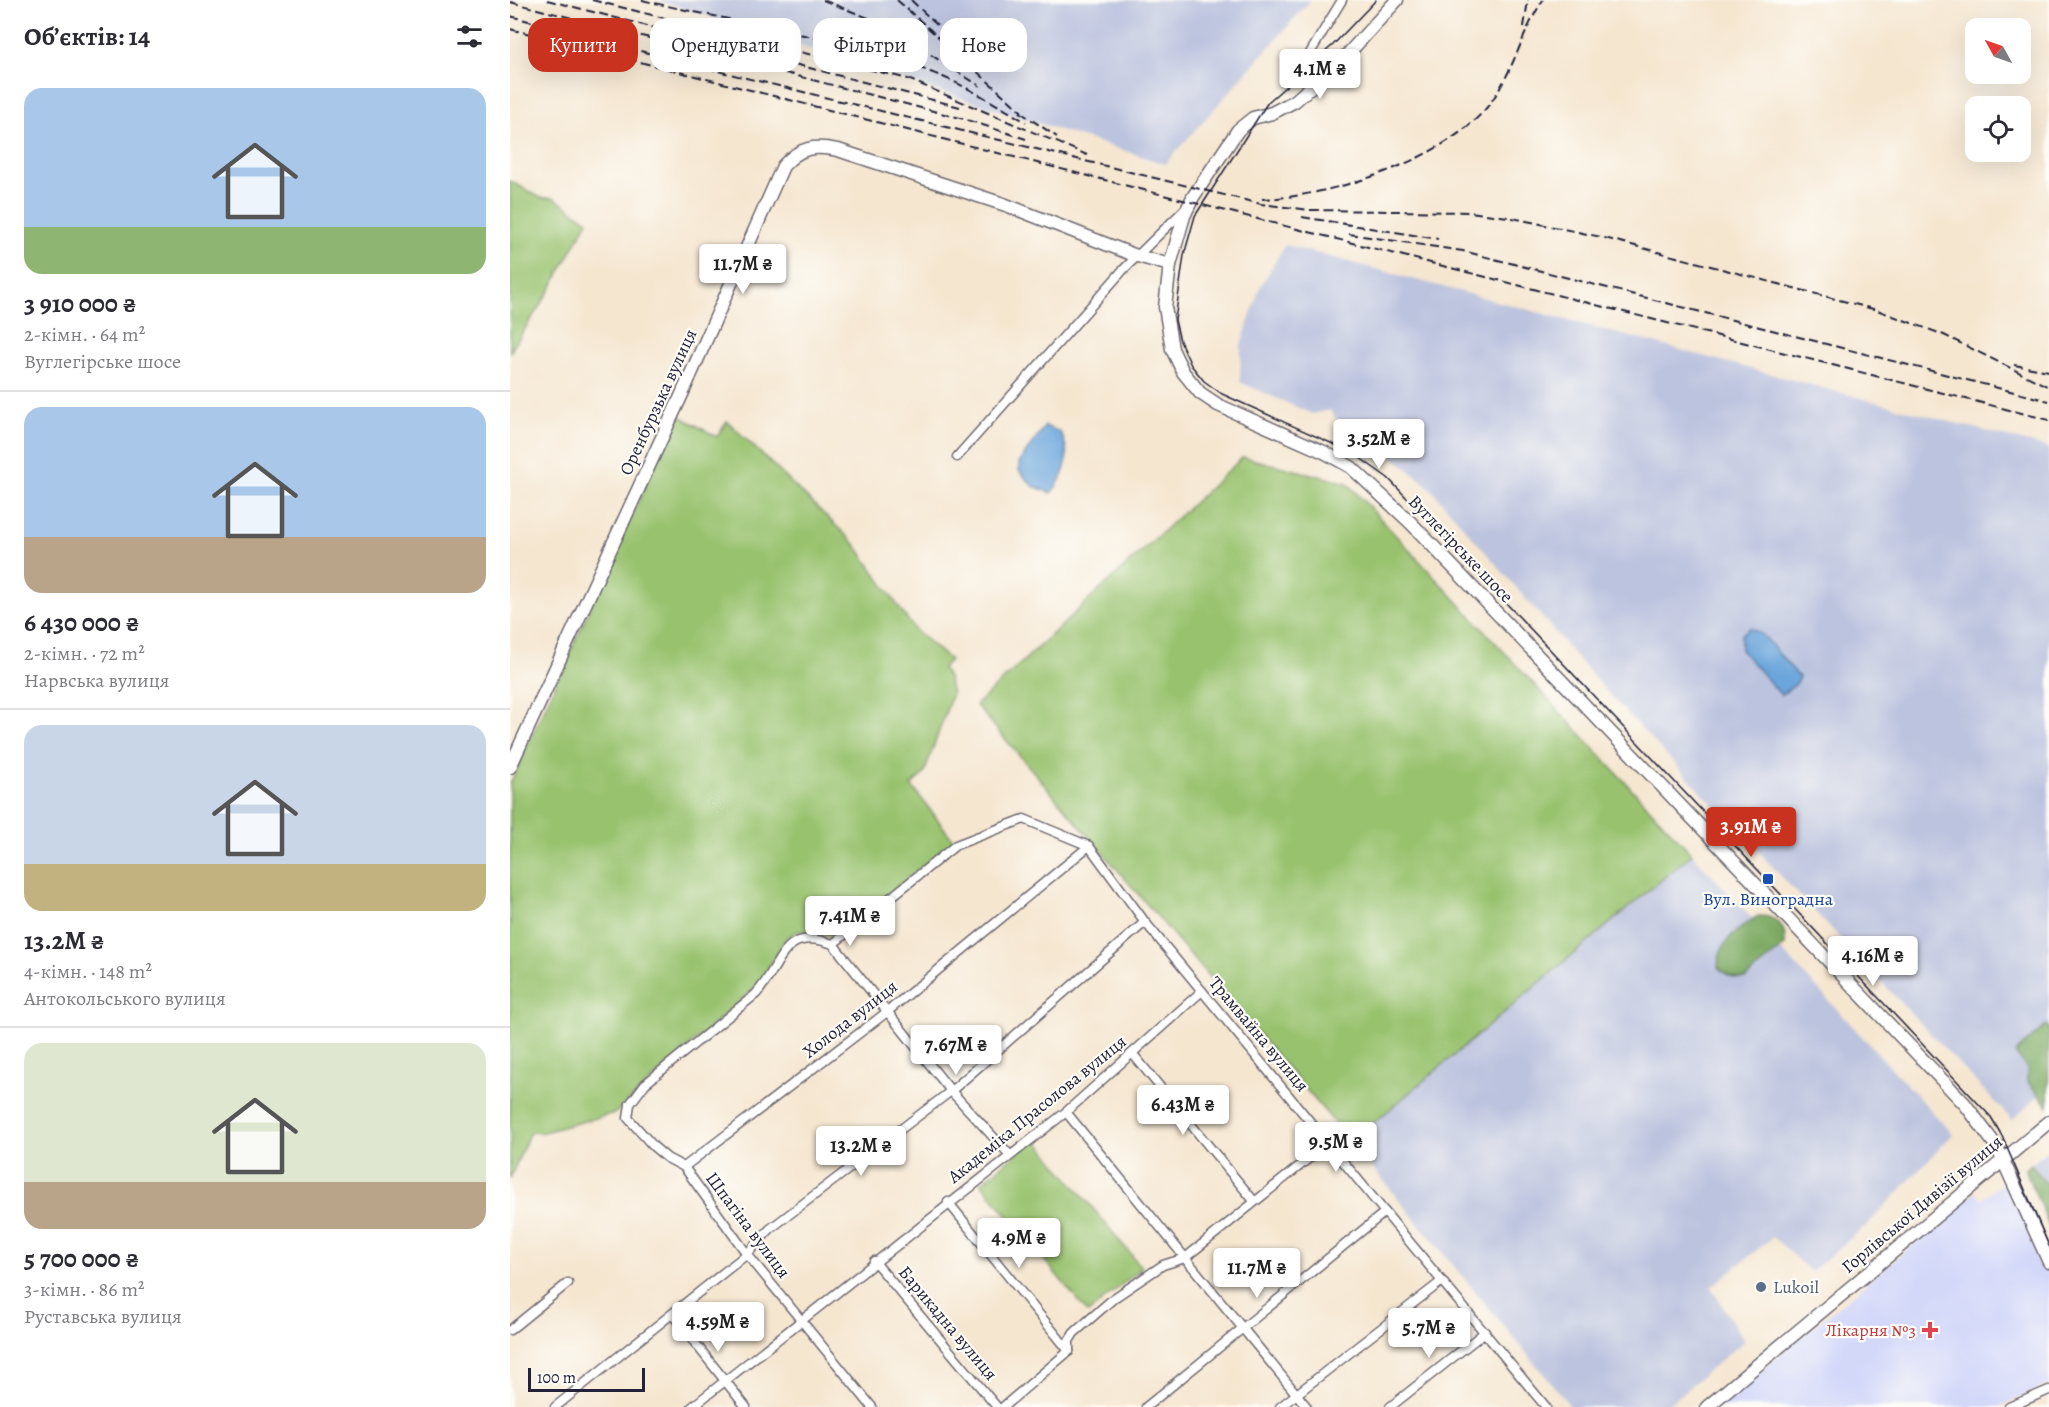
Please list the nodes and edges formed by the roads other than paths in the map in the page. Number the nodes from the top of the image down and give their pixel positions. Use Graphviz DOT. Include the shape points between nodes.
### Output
graph roads {
  1 [pos="1342,0"];
  2 [pos="1397,0"];
  3 [pos="1301,68"];
  4 [pos="1187,208"];
  5 [pos="1136,255"];
  6 [pos="1170,265"];
  7 [pos="957,457"];
  8 [pos="510,767"];
  9 [pos="1089,846"];
  10 [pos="1145,922"];
  11 [pos="833,944"];
  12 [pos="1202,991"];
  13 [pos="887,1012"];
  14 [pos="1132,1053"];
  15 [pos="951,1091"];
  16 [pos="1065,1112"];
  17 [pos="2049,1122"];
  18 [pos="1328,1143"];
  19 [pos="1009,1154"];
  20 [pos="2003,1160"];
  21 [pos="684,1167"];
  22 [pos="948,1202"];
  23 [pos="1254,1202"];
  24 [pos="1385,1212"];
  25 [pos="747,1254"];
  26 [pos="1185,1258"];
  27 [pos="874,1261"];
  28 [pos="2049,1262"];
  29 [pos="1442,1281"];
  30 [pos="568,1283"];
  31 [pos="672,1314"];
  32 [pos="800,1320"];
  33 [pos="1242,1328"];
  34 [pos="510,1330"];
  35 [pos="1485,1332"];
  36 [pos="1070,1352"];
  37 [pos="724,1381"];
  38 [pos="2049,1390"];
  39 [pos="1296,1394"];
  40 [pos="555,1407"];
  41 [pos="692,1407"];
  42 [pos="746,1407"];
  43 [pos="872,1407"];
  44 [pos="997,1407"];
  45 [pos="1003,1407"];
  46 [pos="1146,1407"];
  47 [pos="1280,1407"];
  48 [pos="1307,1407"];
  49 [pos="1390,1407"];
  50 [pos="1546,1407"];
  51 [pos="1707,1407"];
  52 [pos="2008,1407"];
  1 -- 3 [label="street"];
  2 -- 4 [label="street, Вуглегірське шосе" via="1340,61 1295,101 1243,124"];
  4 -- 5 [label="street"];
  4 -- 6 [label="street, Вуглегірське шосе"];
  5 -- 6 [label="street, Оренбурзька вулиця"];
  5 -- 7 [label="street"];
  5 -- 8 [label="street, Оренбурзька вулиця" via="1006,205 838,150 812,146 790,157"];
  6 -- 20 [label="street, Вуглегірське шосе" via="1165,307 1168,337 1176,360 1200,393 1218,405 1324,452 1363,476 1952,1090 1989,1134"];
  9 -- 10 [label="street, Трамвайна вулиця"];
  9 -- 11 [label="street" via="1024,819 956,845"];
  9 -- 13 [label="street, Холода вулиця"];
  10 -- 12 [label="street, Трамвайна вулиця"];
  10 -- 15 [label="street"];
  11 -- 13 [label="street"];
  11 -- 21 [label="street, Шпагіна вулиця" via="808,937 790,944 756,994 635,1095 628,1118 654,1148"];
  12 -- 14 [label="street, Академіка Прасолова вулиця"];
  12 -- 18 [label="street, Трамвайна вулиця"];
  13 -- 15 [label="street"];
  13 -- 21 [label="street, Холода вулиця"];
  14 -- 16 [label="street, Академіка Прасолова вулиця"];
  14 -- 23 [label="street"];
  15 -- 19 [label="street"];
  15 -- 25 [label="street" via="770,1229"];
  16 -- 19 [label="street, Академіка Прасолова вулиця"];
  16 -- 26 [label="street"];
  17 -- 20 [label="street, Горлівської Дивізії вулиця"];
  18 -- 23 [label="street"];
  18 -- 24 [label="street, Трамвайна вулиця"];
  19 -- 22 [label="street, Академіка Прасолова вулиця"];
  20 -- 28 [label="street, Вуглегірське шосе"];
  20 -- 51 [label="street, Горлівської Дивізії вулиця"];
  21 -- 25 [label="street, Шпагіна вулиця"];
  22 -- 27 [label="street, Академіка Прасолова вулиця"];
  22 -- 36 [label="street"];
  23 -- 26 [label="street"];
  24 -- 29 [label="street, Трамвайна вулиця"];
  24 -- 33 [label="street"];
  25 -- 31 [label="street"];
  25 -- 32 [label="street, Шпагіна вулиця"];
  26 -- 33 [label="street"];
  26 -- 36 [label="street" via="1163,1265 1114,1298 1074,1333"];
  27 -- 32 [label="street, Академіка Прасолова вулиця"];
  27 -- 44 [label="street, Барикадна вулиця"];
  29 -- 35 [label="street, Трамвайна вулиця"];
  29 -- 39 [label="street"];
  30 -- 34 [label="street"];
  31 -- 37 [label="street"];
  31 -- 40 [label="street"];
  32 -- 37 [label="street, Академіка Прасолова вулиця"];
  32 -- 43 [label="street, Шпагіна вулиця"];
  33 -- 39 [label="street"];
  33 -- 46 [label="street"];
  35 -- 49 [label="street"];
  35 -- 50 [label="street, Трамвайна вулиця"];
  36 -- 45 [label="street"];
  37 -- 41 [label="street, Академіка Прасолова вулиця"];
  37 -- 42 [label="street"];
  38 -- 52 [label="street"];
  39 -- 47 [label="street"];
  39 -- 48 [label="street"];
}
